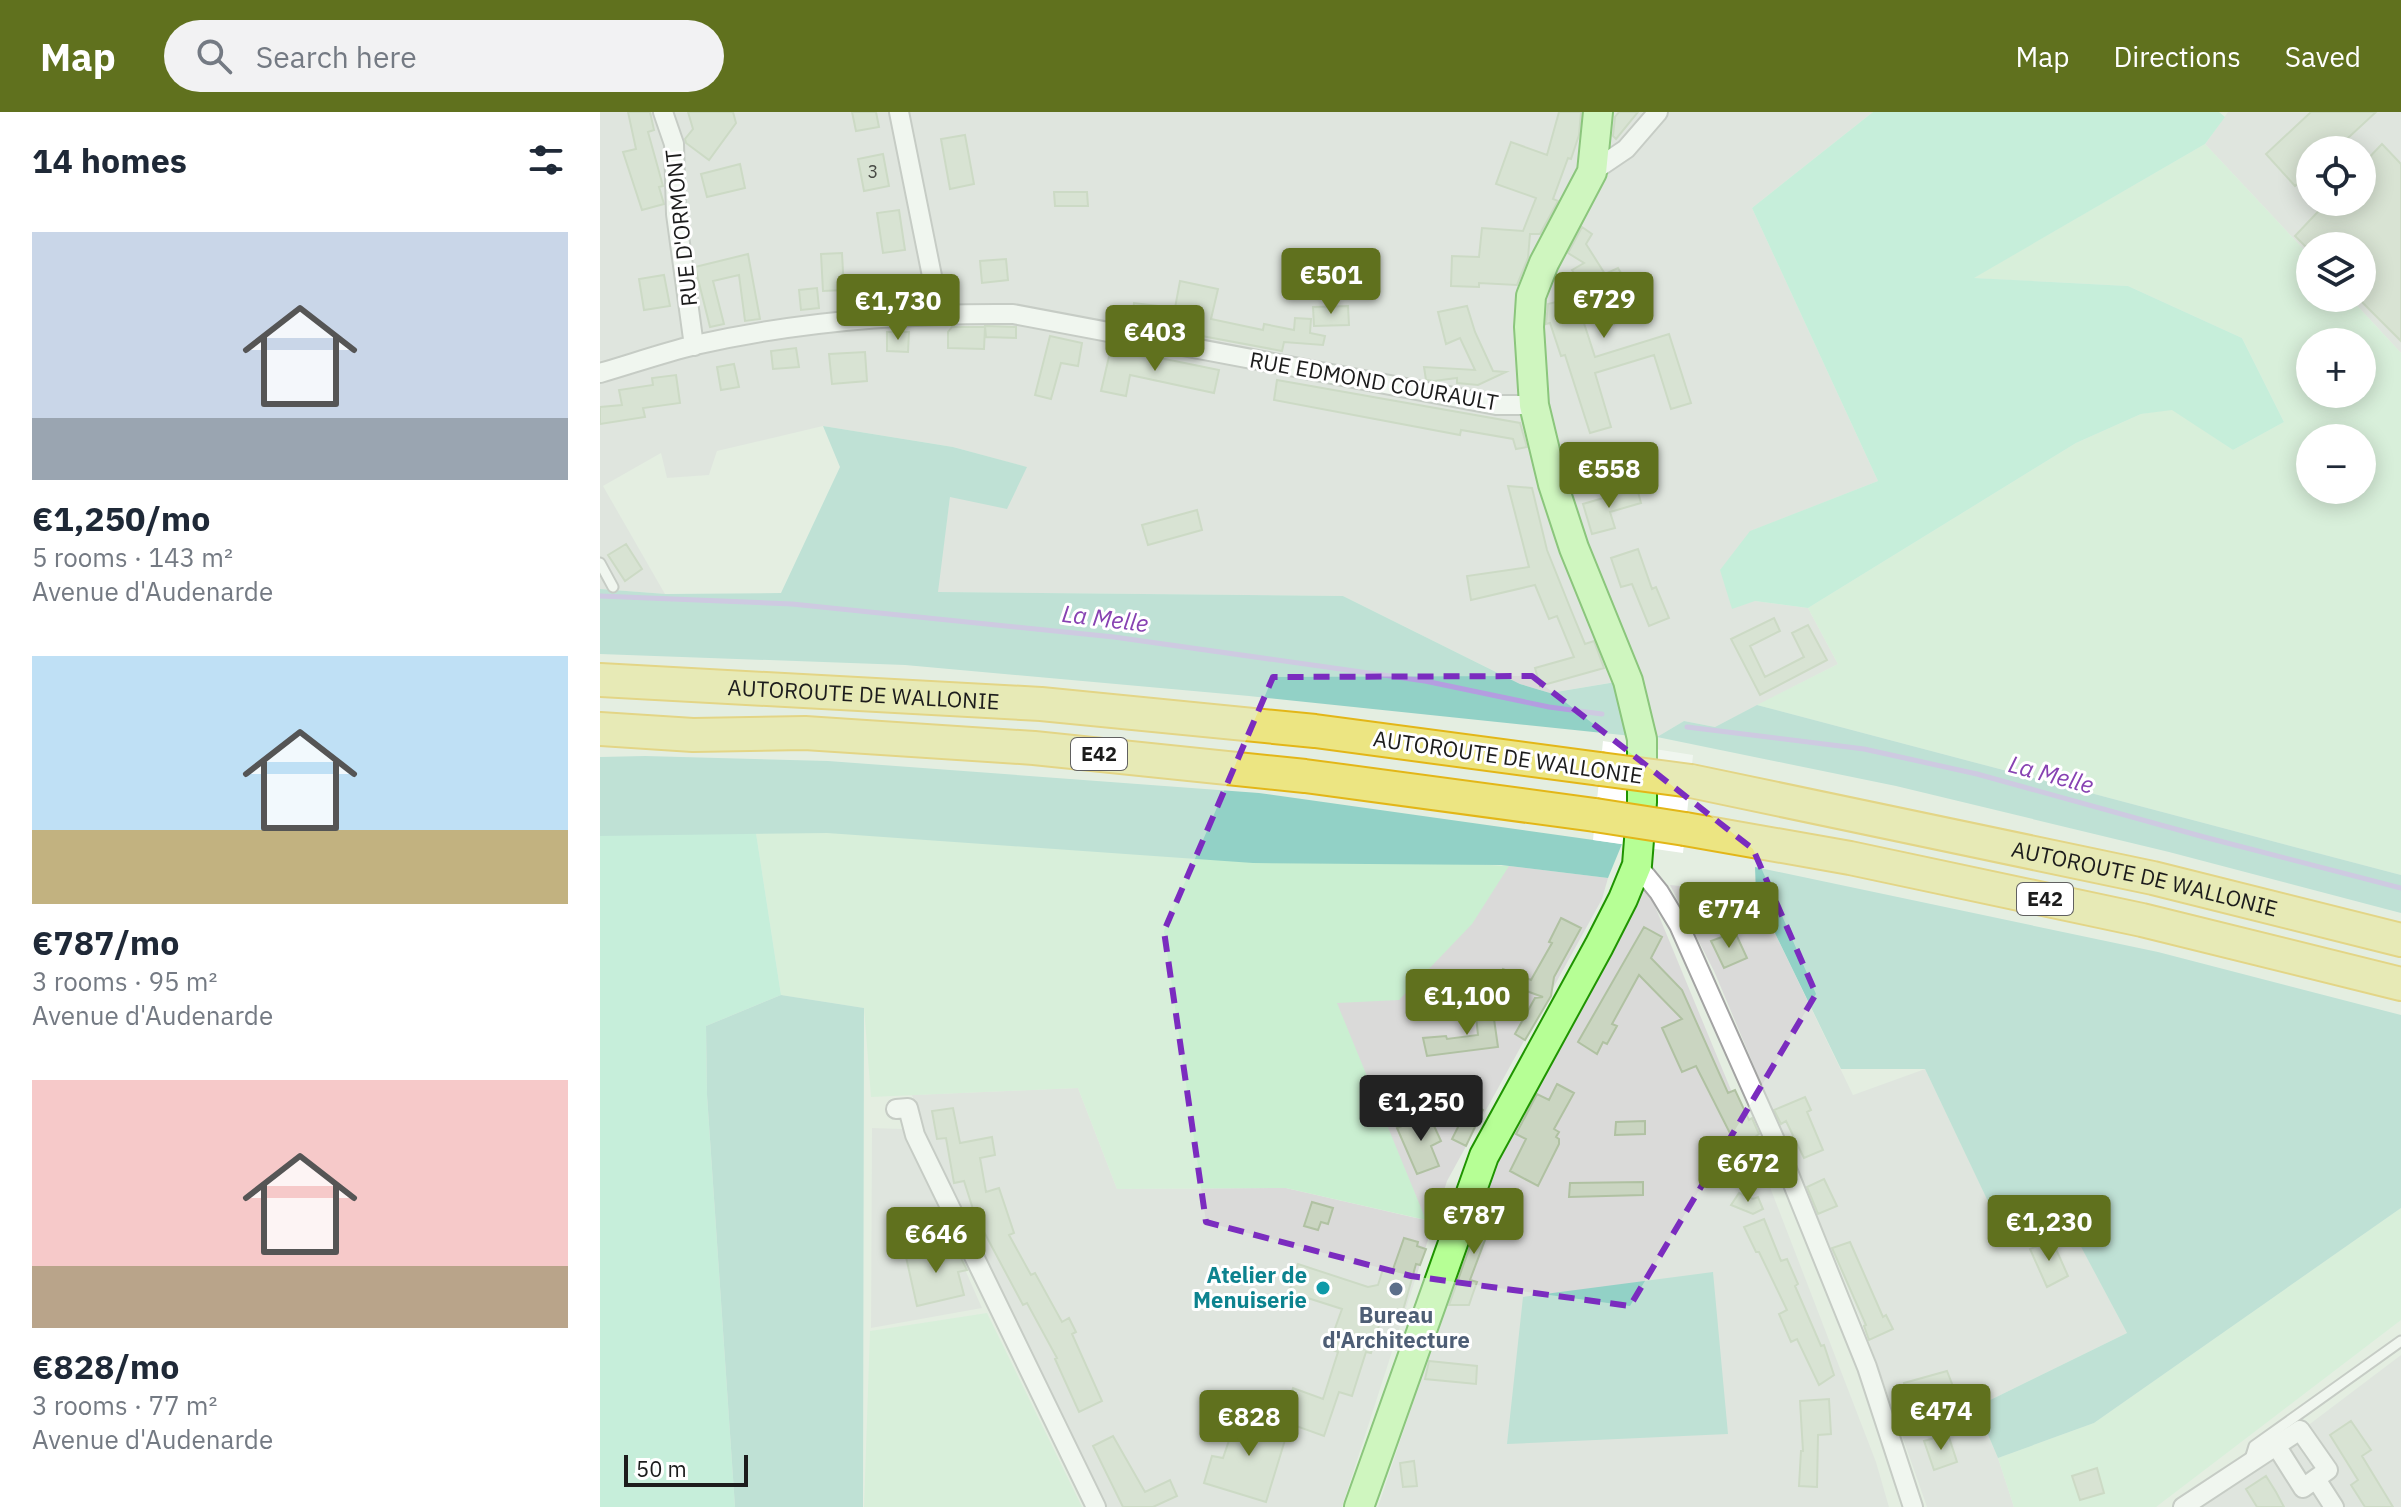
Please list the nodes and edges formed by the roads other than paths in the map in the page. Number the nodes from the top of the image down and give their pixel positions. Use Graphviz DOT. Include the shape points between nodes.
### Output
graph roads {
  1 [pos="663,112"];
  2 [pos="899,112"];
  3 [pos="1598,112"];
  4 [pos="1658,112"];
  5 [pos="1592,172"];
  6 [pos="932,313"];
  7 [pos="694,346"];
  8 [pos="600,373"];
  9 [pos="1534,405"];
  10 [pos="600,563"];
  11 [pos="613,587"];
  12 [pos="600,680"];
  13 [pos="600,729"];
  14 [pos="1637,865"];
  15 [pos="2401,940"];
  16 [pos="2401,984"];
  17 [pos="896,1109"];
  18 [pos="2401,1341"];
  19 [pos="2277,1447"];
  20 [pos="2248,1466"];
  21 [pos="2316,1479"];
  22 [pos="1096,1507"];
  23 [pos="1359,1507"];
  24 [pos="1913,1507"];
  25 [pos="2183,1507"];
  26 [pos="2334,1507"];
  1 -- 7 [label="street, RUE D'ORMONT" via="674,144 676,214"];
  2 -- 6 [label="street" via="933,281"];
  3 -- 5 [label="main road"];
  4 -- 5 [label="street" via="1626,149"];
  5 -- 9 [label="main road" via="1531,296"];
  6 -- 7 [label="street, RUE EDMOND COURAULT" via="824,323"];
  6 -- 9 [label="street, RUE EDMOND COURAULT" via="1013,314 1496,405"];
  7 -- 8 [label="street, RUE EDMOND COURAULT"];
  9 -- 14 [label="main road" via="1553,484 1628,681 1642,739"];
  10 -- 11 [label="lane"];
  12 -- 15 [label="highway, AUTOROUTE DE WALLONIE / E42, bridge" via="1041,704 1315,731 1691,781 2153,878"];
  13 -- 16 [label="highway, AUTOROUTE DE WALLONIE / E42, bridge" via="693,735 805,733 1034,748 1305,776 1595,815 1850,858 2142,920"];
  14 -- 23 [label="main road" via="1599,946 1484,1156"];
  14 -- 24 [label="street" via="1679,925 1778,1147 1867,1367"];
  17 -- 22 [label="street" via="908,1108 915,1135"];
  18 -- 20 [label="lane" via="2254,1446"];
  19 -- 20 [label="street"];
  19 -- 21 [label="street" via="2303,1488"];
  19 -- 21 [label="street" via="2300,1430 2328,1470"];
  20 -- 25 [label="street"];
  21 -- 26 [label="street"];
}
